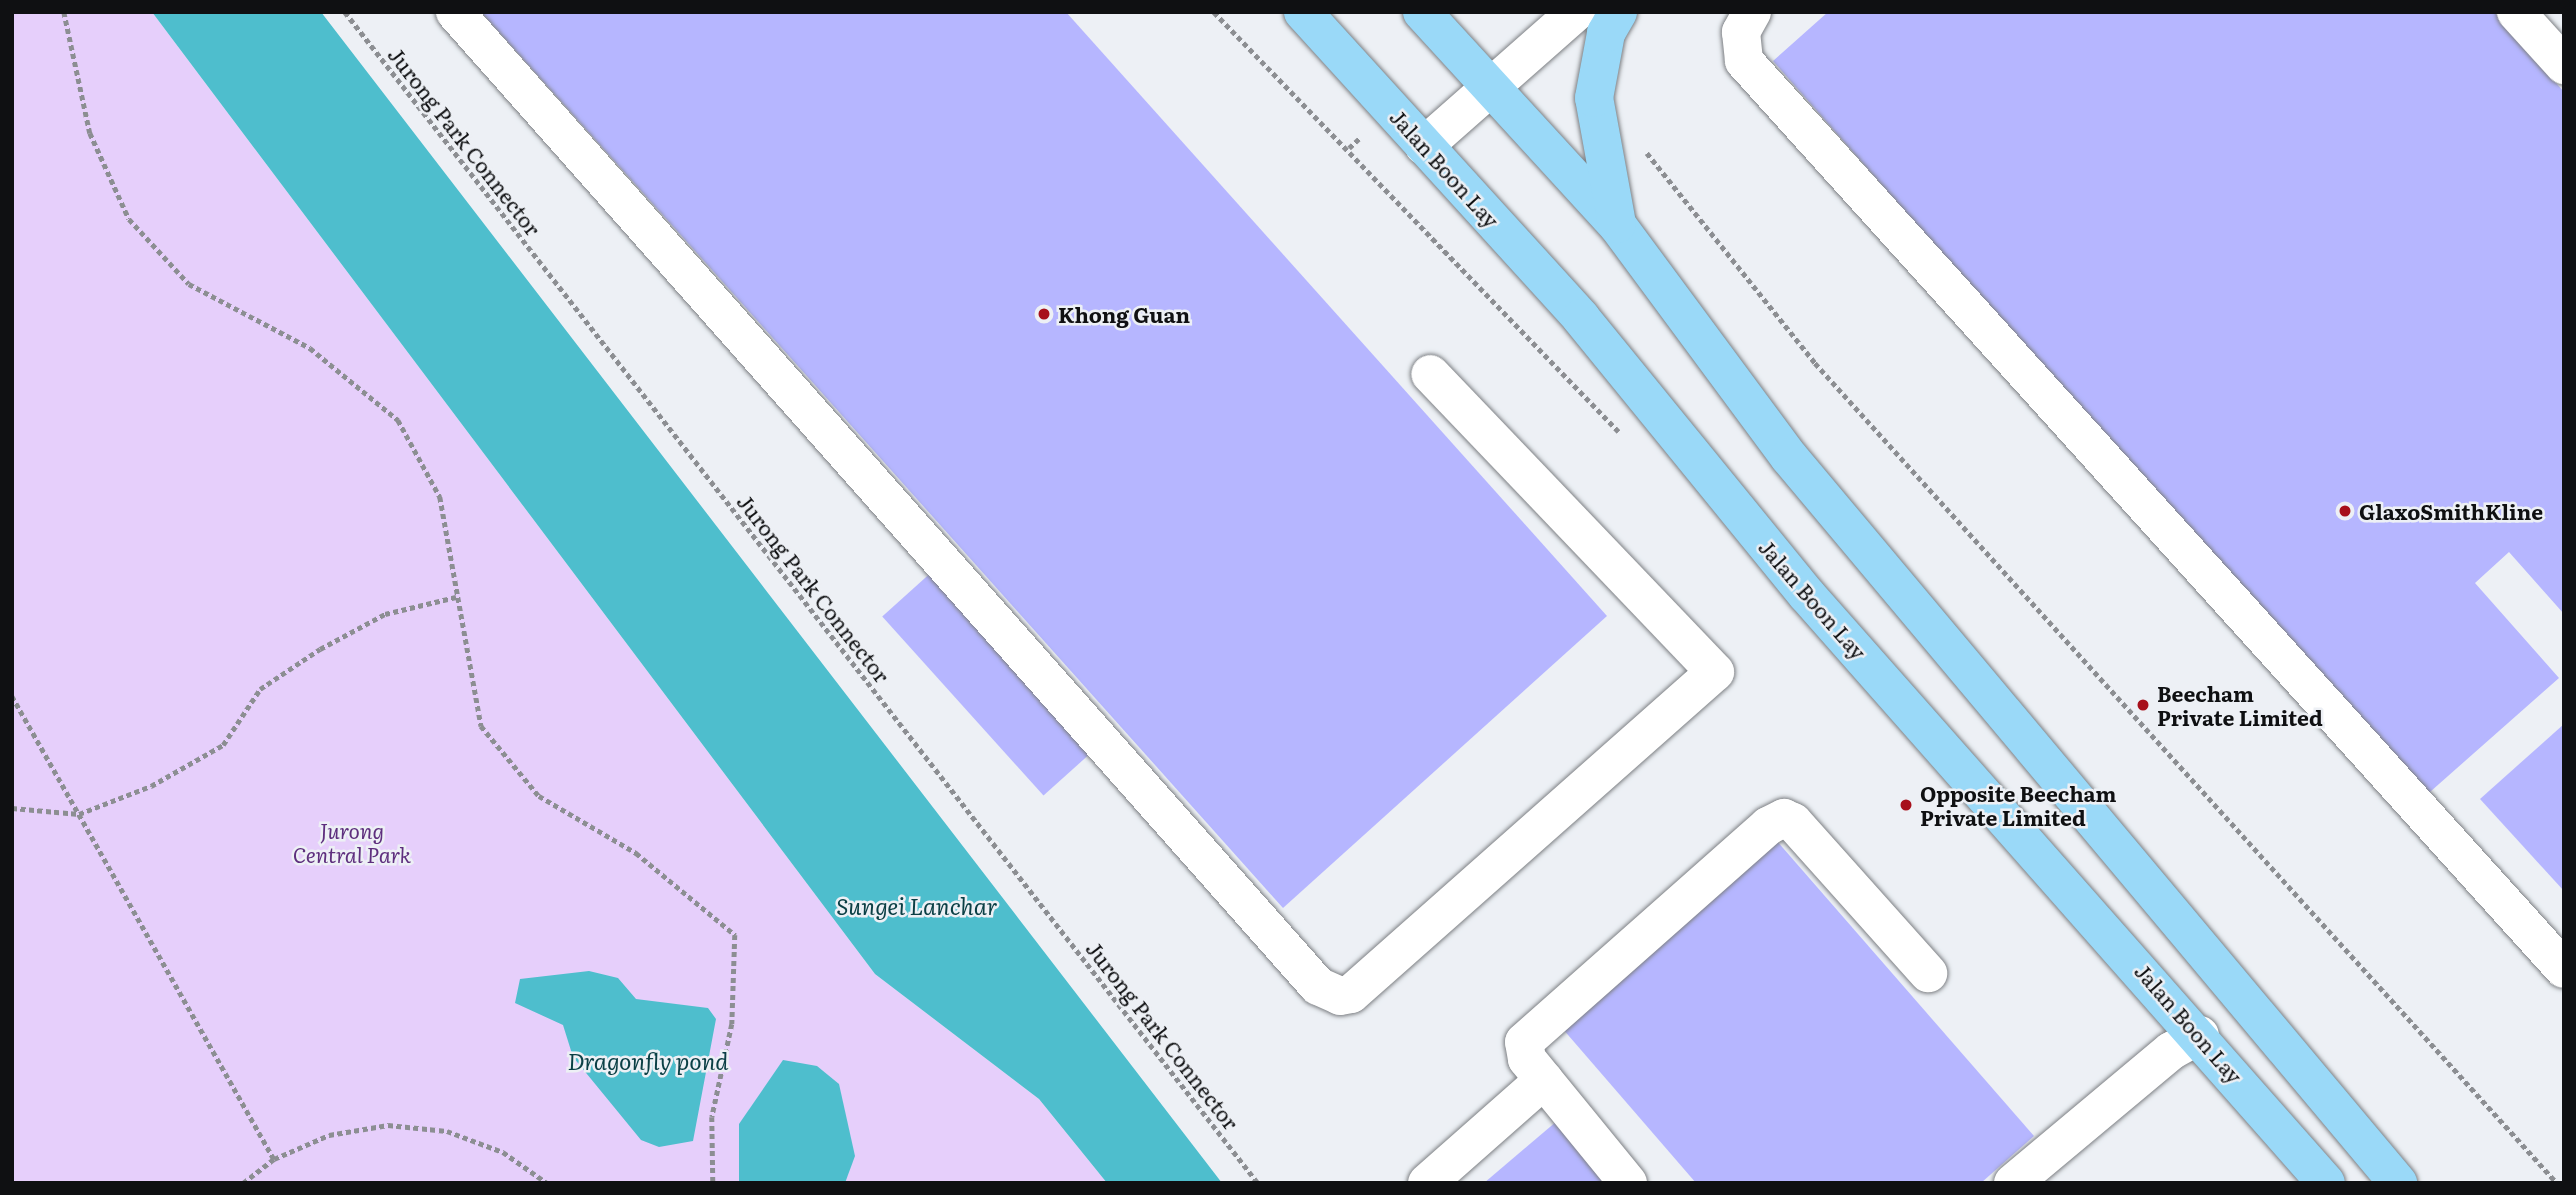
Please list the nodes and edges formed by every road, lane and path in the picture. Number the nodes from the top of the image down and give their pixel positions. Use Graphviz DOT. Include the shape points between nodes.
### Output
graph roads {
  1 [pos="64,12"];
  2 [pos="345,12"];
  3 [pos="455,12"];
  4 [pos="1214,12"];
  5 [pos="1303,12"];
  6 [pos="1422,12"];
  7 [pos="1576,12"];
  8 [pos="1618,12"];
  9 [pos="1752,12"];
  10 [pos="2516,12"];
  11 [pos="2564,65"];
  12 [pos="1491,89"];
  13 [pos="1424,146"];
  14 [pos="1349,148"];
  15 [pos="1643,148"];
  16 [pos="1618,226"];
  17 [pos="1430,374"];
  18 [pos="456,597"];
  19 [pos="12,696"];
  20 [pos="12,808"];
  21 [pos="79,814"];
  22 [pos="2564,969"];
  23 [pos="1928,974"];
  24 [pos="2200,1035"];
  25 [pos="1544,1080"];
  26 [pos="274,1158"];
  27 [pos="243,1183"];
  28 [pos="547,1183"];
  29 [pos="713,1183"];
  30 [pos="1258,1183"];
  31 [pos="1427,1183"];
  32 [pos="1628,1183"];
  33 [pos="2012,1183"];
  34 [pos="2326,1183"];
  35 [pos="2398,1183"];
  36 [pos="2557,1183"];
  1 -- 18 [label="path" via="90,133 129,219 189,284 310,348 398,421 440,497"];
  2 -- 30 [label="path, Jurong Park Connector"];
  3 -- 17 [label="street" via="1318,986 1340,996 1351,994 1715,672"];
  4 -- 14 [label="path"];
  5 -- 13 [label="main road, Jalan Boon Lay"];
  6 -- 12 [label="main road"];
  7 -- 12 [label="street"];
  8 -- 16 [label="main road" via="1606,33 1594,98"];
  9 -- 22 [label="street" via="1741,32 1744,61"];
  10 -- 11 [label="street"];
  12 -- 13 [label="street"];
  12 -- 16 [label="main road"];
  13 -- 24 [label="main road, Jalan Boon Lay" via="1581,318 1807,595"];
  15 -- 36 [label="path" via="1815,363"];
  16 -- 35 [label="main road" via="1789,457"];
  18 -- 21 [label="path" via="385,614 320,649 260,689 223,745 151,786"];
  18 -- 29 [label="path" via="481,726 489,736 540,796 636,853 735,935 732,1024 712,1117"];
  19 -- 21 [label="path"];
  20 -- 21 [label="path"];
  21 -- 26 [label="path"];
  23 -- 25 [label="street" via="1798,827 1778,819 1529,1035 1523,1050"];
  24 -- 33 [label="street" via="2171,1051"];
  24 -- 34 [label="main road, Jalan Boon Lay"];
  25 -- 31 [label="street"];
  25 -- 32 [label="street"];
  26 -- 27 [label="path"];
  26 -- 28 [label="path" via="329,1135 388,1125 459,1136 503,1152"];
}
